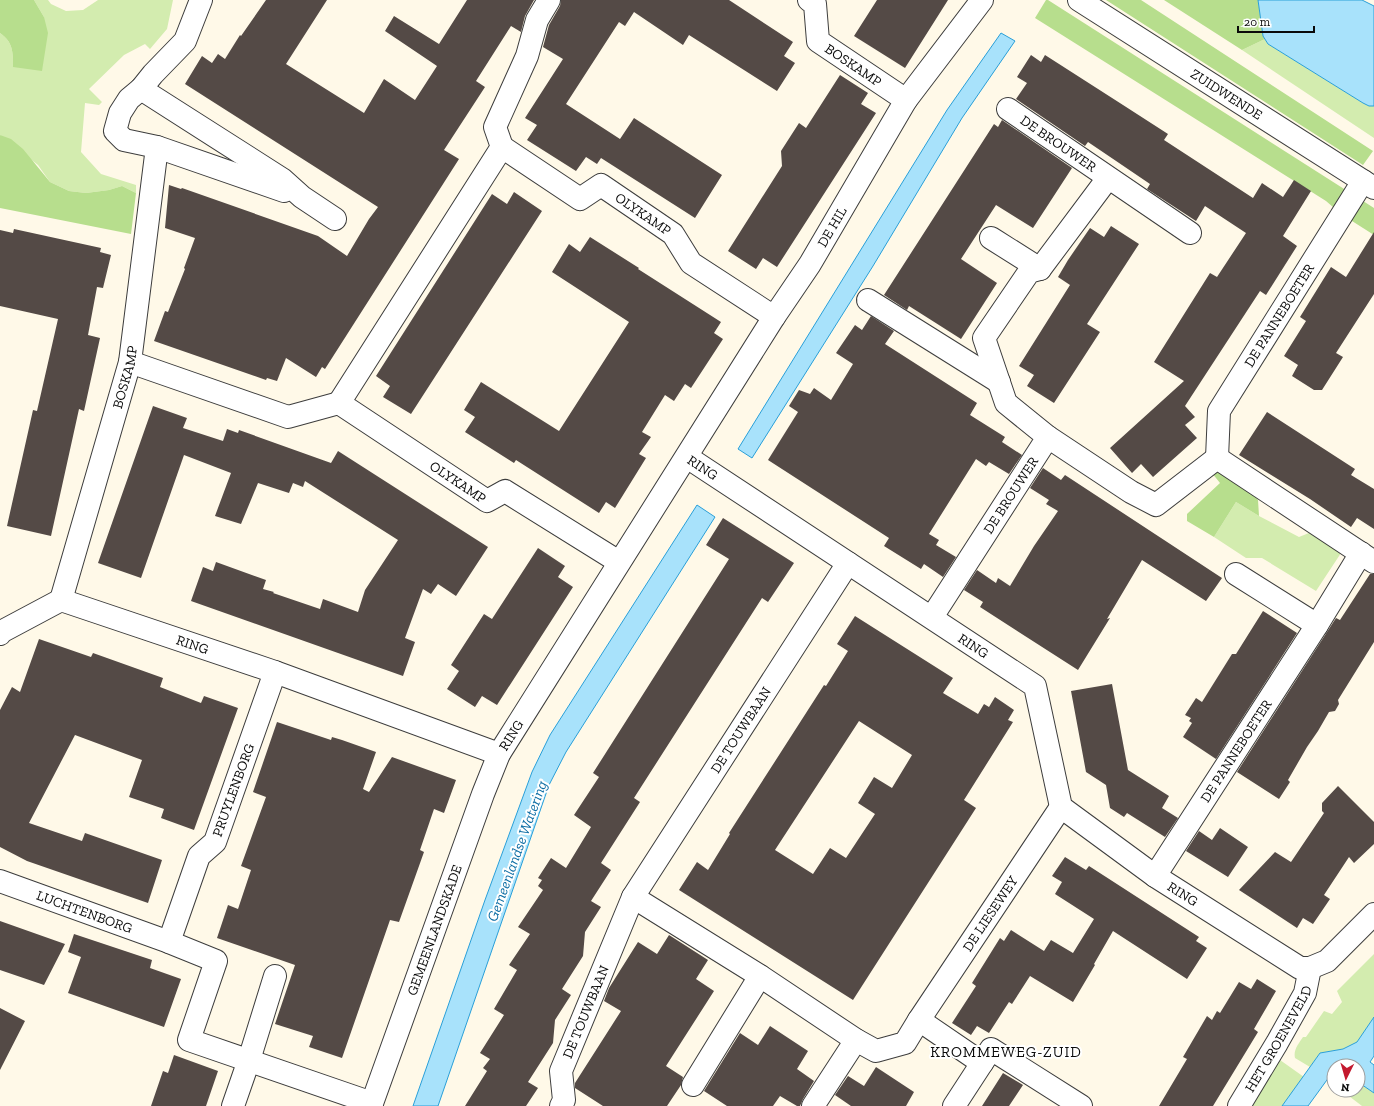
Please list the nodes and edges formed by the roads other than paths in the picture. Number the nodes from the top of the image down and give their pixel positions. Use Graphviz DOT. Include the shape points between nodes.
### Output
graph roads {
  1 [pos="201,0"];
  2 [pos="549,0"];
  3 [pos="809,0"];
  4 [pos="982,0"];
  5 [pos="1079,0"];
  6 [pos="141,88"];
  7 [pos="906,100"];
  8 [pos="1008,108"];
  9 [pos="157,147"];
  10 [pos="502,147"];
  11 [pos="1108,178"];
  12 [pos="1369,184"];
  13 [pos="302,197"];
  14 [pos="335,219"];
  15 [pos="1190,233"];
  16 [pos="991,238"];
  17 [pos="1040,269"];
  18 [pos="868,300"];
  19 [pos="774,317"];
  20 [pos="130,362"];
  21 [pos="999,382"];
  22 [pos="339,403"];
  23 [pos="1048,437"];
  24 [pos="687,457"];
  25 [pos="1217,458"];
  26 [pos="1368,558"];
  27 [pos="619,562"];
  28 [pos="848,563"];
  29 [pos="1236,574"];
  30 [pos="61,600"];
  31 [pos="932,617"];
  32 [pos="1318,625"];
  33 [pos="0,634"];
  34 [pos="275,672"];
  35 [pos="499,754"];
  36 [pos="1061,807"];
  37 [pos="1155,876"];
  38 [pos="0,881"];
  39 [pos="633,897"];
  40 [pos="1374,914"];
  41 [pos="169,942"];
  42 [pos="1310,968"];
  43 [pos="275,976"];
  44 [pos="760,976"];
  45 [pos="919,1020"];
  46 [pos="856,1040"];
  47 [pos="249,1060"];
  48 [pos="982,1063"];
  49 [pos="693,1086"];
  50 [pos="372,1105"];
  51 [pos="233,1106"];
  52 [pos="561,1106"];
  53 [pos="813,1106"];
  54 [pos="954,1106"];
  55 [pos="1081,1106"];
  56 [pos="1238,1106"];
  1 -- 6 [label="street" via="185,41"];
  2 -- 10 [label="street" via="536,20 527,56 495,127"];
  3 -- 7 [label="street, BOSKAMP" via="815,4 818,41"];
  4 -- 7 [label="street, DE HIL"];
  5 -- 12 [label="street, ZUIDWENDE"];
  6 -- 9 [label="street" via="129,99 120,113 115,131 124,140"];
  6 -- 13 [label="street" via="282,179"];
  7 -- 19 [label="street, DE HIL" via="810,264"];
  8 -- 11 [label="street, DE BROUWER"];
  9 -- 13 [label="street"];
  9 -- 20 [label="street, BOSKAMP"];
  10 -- 19 [label="street, OLYKAMP" via="580,199 601,185 673,234 691,263"];
  10 -- 22 [label="street"];
  11 -- 15 [label="street, DE BROUWER"];
  11 -- 17 [label="street, DE BROUWER"];
  12 -- 25 [label="street, DE PANNEBOETER" via="1342,212 1219,411"];
  13 -- 14 [label="street"];
  16 -- 17 [label="street"];
  17 -- 21 [label="street, DE BROUWER" via="1029,272 984,338"];
  18 -- 21 [label="street"];
  19 -- 24 [label="street, DE HIL"];
  20 -- 22 [label="street" via="288,417"];
  20 -- 30 [label="street, BOSKAMP"];
  21 -- 23 [label="street, DE BROUWER" via="1006,404"];
  22 -- 27 [label="street, OLYKAMP" via="487,501 505,490"];
  23 -- 25 [label="street" via="1131,492 1156,505"];
  23 -- 31 [label="street, DE BROUWER"];
  24 -- 27 [label="street, RING"];
  24 -- 28 [label="street, RING"];
  25 -- 26 [label="street, DE PANNEBOETER"];
  26 -- 32 [label="street, DE PANNEBOETER"];
  27 -- 35 [label="street, RING"];
  28 -- 31 [label="street, RING"];
  28 -- 39 [label="street, DE TOUWBAAN"];
  29 -- 32 [label="street"];
  30 -- 33 [label="street"];
  30 -- 34 [label="street, RING"];
  31 -- 36 [label="street, RING" via="1035,686"];
  32 -- 37 [label="street, DE PANNEBOETER"];
  34 -- 35 [label="street, RING"];
  34 -- 41 [label="street, PRUYLENBORG" via="214,842 199,856"];
  35 -- 50 [label="street, GEMEENLANDSKADE"];
  36 -- 37 [label="street, RING"];
  36 -- 45 [label="street, DE LIESEWEY"];
  37 -- 42 [label="street, RING" via="1300,968"];
  38 -- 41 [label="street, LUCHTENBORG"];
  39 -- 44 [label="street"];
  39 -- 52 [label="street, DE TOUWBAAN" via="560,1071 564,1100"];
  40 -- 42 [label="street" via="1327,962"];
  41 -- 47 [label="street" via="216,961 189,1040"];
  42 -- 56 [label="street, HET GROENEVELD" via="1304,993 1278,1043"];
  43 -- 47 [label="street"];
  44 -- 46 [label="street, DE LIESEWEY"];
  44 -- 49 [label="street"];
  45 -- 46 [label="street, DE LIESEWEY" via="905,1043 876,1051"];
  45 -- 48 [label="street"];
  46 -- 53 [label="street"];
  47 -- 50 [label="street"];
  47 -- 51 [label="street"];
  48 -- 54 [label="street"];
  48 -- 55 [label="street" via="991,1049"];
}
